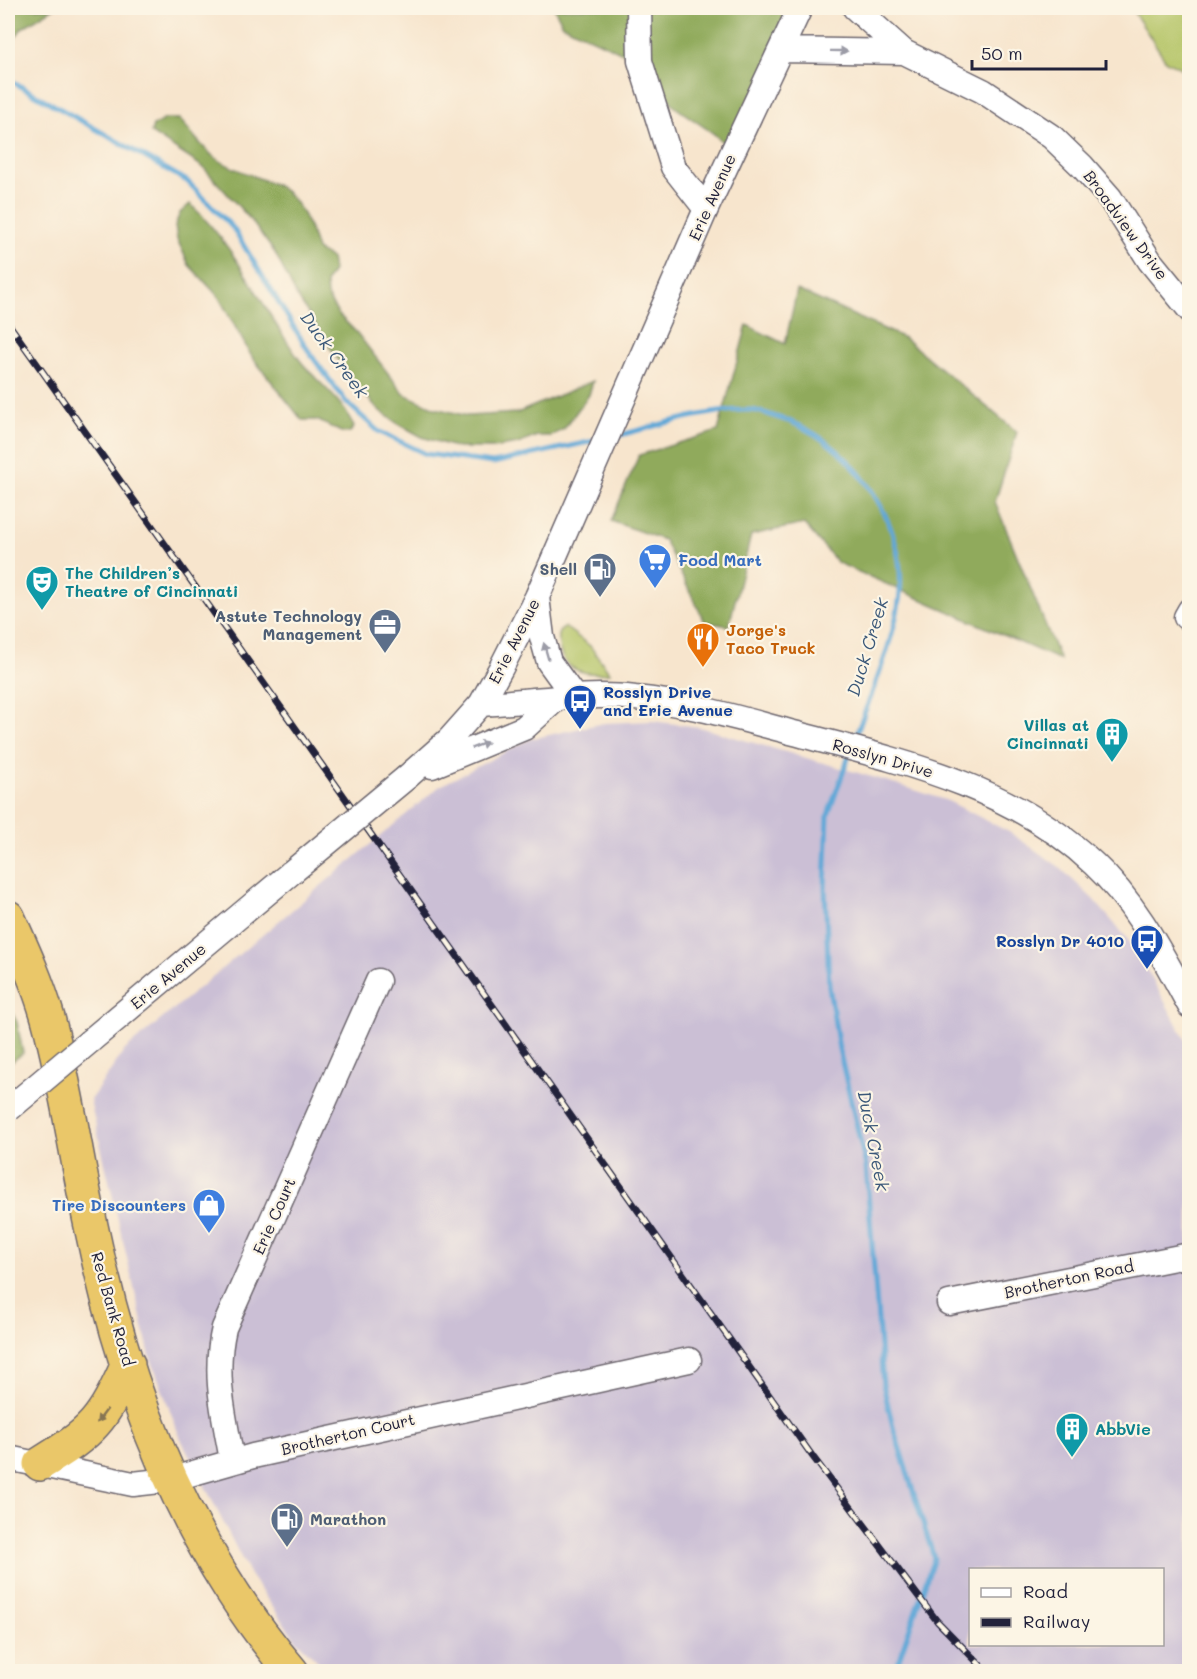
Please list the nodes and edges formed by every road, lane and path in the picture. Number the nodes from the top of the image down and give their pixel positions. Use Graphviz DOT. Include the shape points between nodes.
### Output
graph roads {
  1 [pos="639,8"];
  2 [pos="800,8"];
  3 [pos="855,8"];
  4 [pos="781,50"];
  5 [pos="904,52"];
  6 [pos="706,209"];
  7 [pos="1190,310"];
  8 [pos="537,597"];
  9 [pos="565,699"];
  10 [pos="481,704"];
  11 [pos="407,777"];
  12 [pos="8,917"];
  13 [pos="378,981"];
  14 [pos="1190,1006"];
  15 [pos="8,1109"];
  16 [pos="1190,1254"];
  17 [pos="949,1303"];
  18 [pos="689,1360"];
  19 [pos="128,1364"];
  20 [pos="8,1458"];
  21 [pos="232,1460"];
  22 [pos="40,1464"];
  23 [pos="169,1480"];
  24 [pos="292,1671"];
  1 -- 6 [label="street" via="639,61 673,167"];
  2 -- 4 [label="street, Erie Avenue"];
  3 -- 5 [label="street, Broadview Drive"];
  4 -- 5 [label="street, Broadview Drive, one-way"];
  4 -- 6 [label="street, Erie Avenue"];
  5 -- 7 [label="street, Broadview Drive" via="983,91 1052,137 1110,198 1150,261"];
  6 -- 8 [label="street, Erie Avenue"];
  9 -- 8 [label="street, one-way" via="542,637"];
  8 -- 10 [label="street, Erie Avenue"];
  9 -- 10 [label="street, Rosslyn Drive"];
  11 -- 9 [label="street, one-way" via="524,728"];
  9 -- 14 [label="street, Rosslyn Drive" via="635,698 722,712 963,782 996,796 1063,837 1123,895 1148,929"];
  10 -- 11 [label="street, Erie Avenue" via="449,740"];
  11 -- 15 [label="street, Erie Avenue, bridge"];
  12 -- 19 [label="highway, Red Bank Road" via="48,1018 93,1237"];
  13 -- 21 [label="street, Erie Court" via="224,1328 218,1355 219,1391"];
  16 -- 17 [label="street, Brotherton Road"];
  18 -- 21 [label="street, Brotherton Court"];
  19 -- 22 [label="highway, one-way" via="99,1421 79,1440"];
  19 -- 23 [label="highway, Red Bank Road"];
  20 -- 22 [label="street, Brotherton Court"];
  21 -- 23 [label="street, Brotherton Court"];
  22 -- 23 [label="street, Brotherton Court" via="133,1484"];
  23 -- 24 [label="highway, Red Bank Road" via="237,1599"];
}
